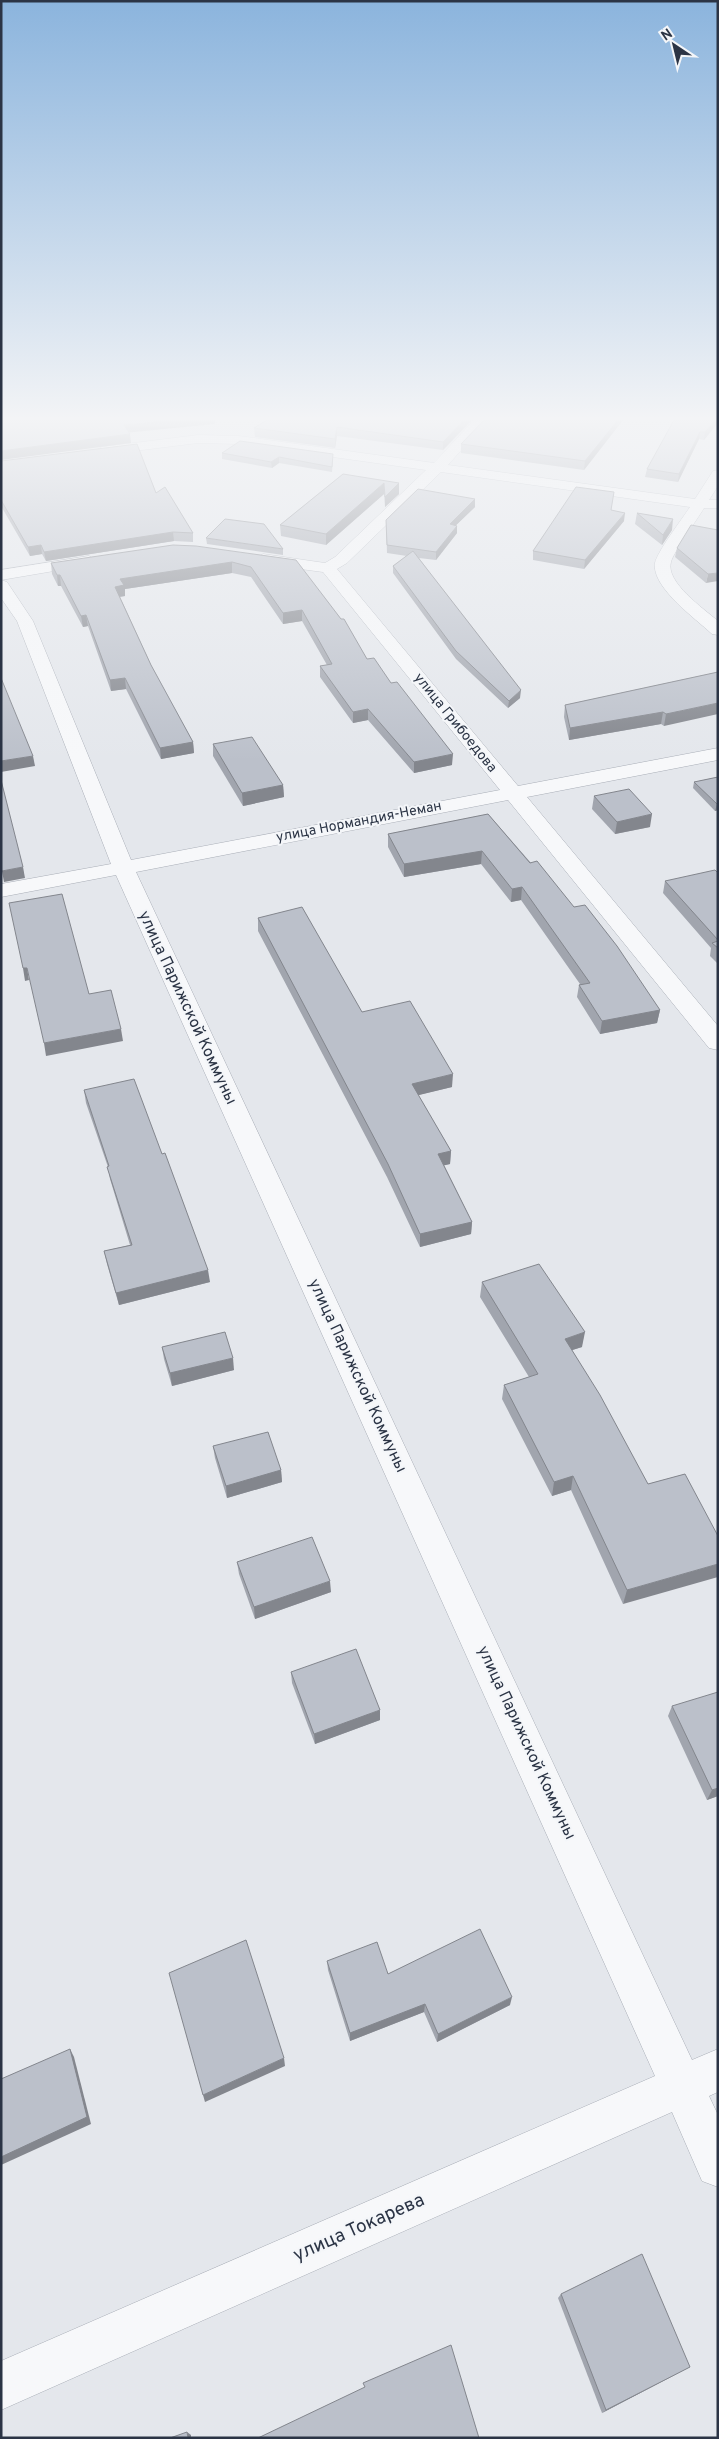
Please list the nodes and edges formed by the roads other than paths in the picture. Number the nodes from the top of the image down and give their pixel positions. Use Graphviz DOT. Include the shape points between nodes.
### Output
graph roads {
  1 [pos="369,534"];
  2 [pos="680,534"];
  3 [pos="246,556"];
  4 [pos="107,558"];
  5 [pos="328,568"];
  6 [pos="1,575"];
  7 [pos="1,585"];
  8 [pos="718,630"];
  9 [pos="718,754"];
  10 [pos="512,793"];
  11 [pos="123,867"];
  12 [pos="1,891"];
  13 [pos="718,1042"];
  14 [pos="700,2078"];
  15 [pos="718,2164"];
  16 [pos="1,2386"];
  1 -- 5 [label="street"];
  2 -- 8 [label="street" via="663,562 663,574 676,593"];
  3 -- 5 [label="street"];
  4 -- 6 [label="street"];
  5 -- 10 [label="street, улица Грибоедова"];
  7 -- 11 [label="street, улица Парижской Коммуны" via="24,621"];
  9 -- 10 [label="street, улица Нормандия-Неман"];
  10 -- 11 [label="street, улица Нормандия-Неман"];
  10 -- 13 [label="street, улица Грибоедова"];
  11 -- 12 [label="street, улица Нормандия-Неман"];
  11 -- 14 [label="street, улица Парижской Коммуны"];
  14 -- 15 [label="street, улица Парижской Коммуны"];
  14 -- 16 [label="street, улица Токарева"];
}
